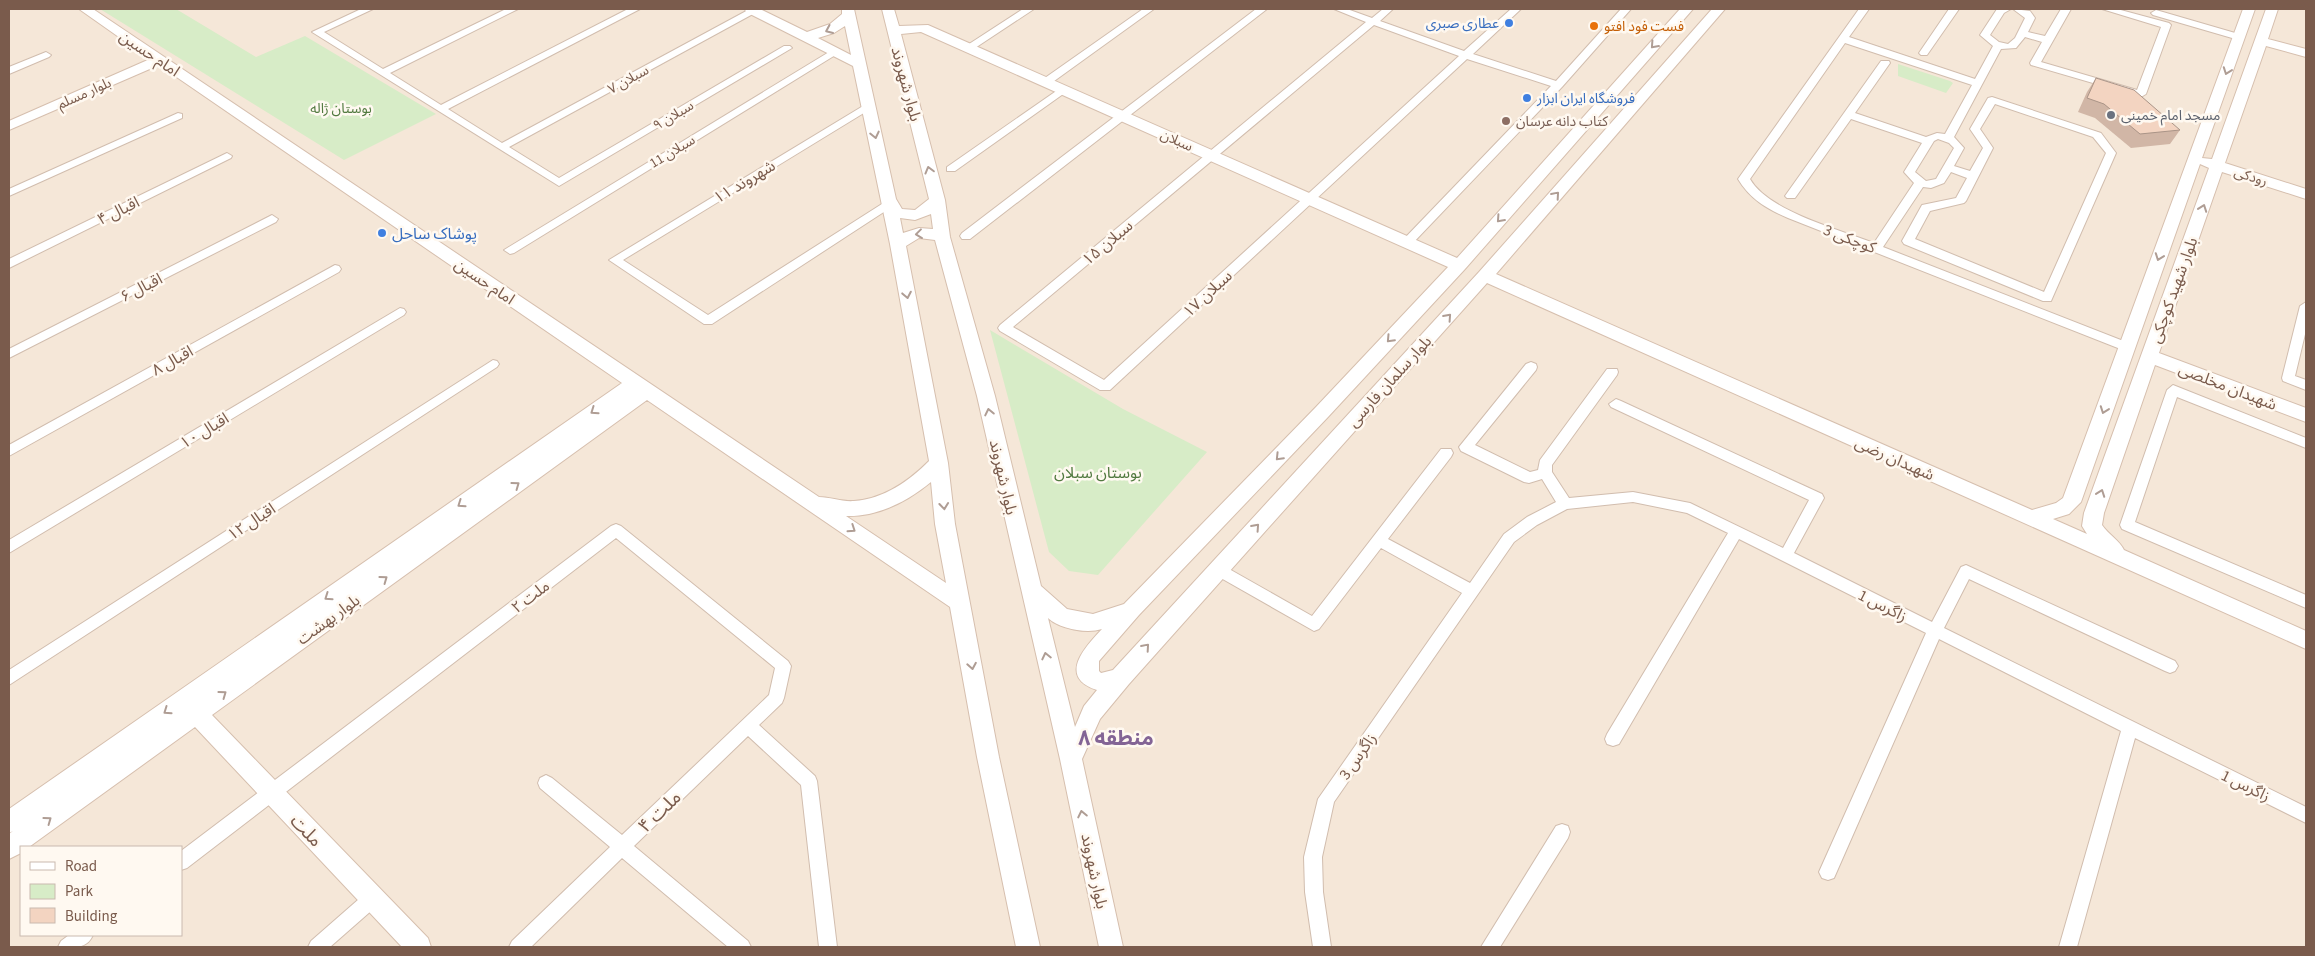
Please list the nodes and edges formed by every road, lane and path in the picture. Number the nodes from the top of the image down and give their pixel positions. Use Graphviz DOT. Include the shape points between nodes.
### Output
graph roads {
  1 [pos="84,9"];
  2 [pos="368,9"];
  3 [pos="514,9"];
  4 [pos="635,9"];
  5 [pos="754,9"];
  6 [pos="888,9"];
  7 [pos="1029,9"];
  8 [pos="1149,9"];
  9 [pos="1262,9"];
  10 [pos="1339,9"];
  11 [pos="1388,9"];
  12 [pos="1516,9"];
  13 [pos="1626,9"];
  14 [pos="1687,9"];
  15 [pos="1719,9"];
  16 [pos="1864,9"];
  17 [pos="1954,9"];
  18 [pos="2018,9"];
  19 [pos="2066,9"];
  20 [pos="2107,9"];
  21 [pos="2141,9"];
  22 [pos="2248,9"];
  23 [pos="2272,9"];
  24 [pos="1999,10"];
  25 [pos="848,11"];
  26 [pos="1372,22"];
  27 [pos="892,31"];
  28 [pos="317,32"];
  29 [pos="2022,33"];
  30 [pos="804,37"];
  31 [pos="2239,37"];
  32 [pos="1844,39"];
  33 [pos="2048,40"];
  34 [pos="2262,41"];
  35 [pos="1998,46"];
  36 [pos="788,48"];
  37 [pos="969,48"];
  38 [pos="834,52"];
  39 [pos="1924,53"];
  40 [pos="2306,53"];
  41 [pos="46,55"];
  42 [pos="1466,55"];
  43 [pos="156,57"];
  44 [pos="1885,63"];
  45 [pos="859,64"];
  46 [pos="9,71"];
  47 [pos="383,73"];
  48 [pos="1046,82"];
  49 [pos="1977,83"];
  50 [pos="1558,85"];
  51 [pos="1062,90"];
  52 [pos="868,106"];
  53 [pos="441,109"];
  54 [pos="1849,114"];
  55 [pos="178,116"];
  56 [pos="1122,116"];
  57 [pos="9,118"];
  58 [pos="9,126"];
  59 [pos="2205,132"];
  60 [pos="1948,138"];
  61 [pos="2227,138"];
  62 [pos="1929,142"];
  63 [pos="502,148"];
  64 [pos="1210,155"];
  65 [pos="228,156"];
  66 [pos="2194,160"];
  67 [pos="1948,167"];
  68 [pos="2217,167"];
  69 [pos="952,169"];
  70 [pos="1973,176"];
  71 [pos="2306,182"];
  72 [pos="559,183"];
  73 [pos="1920,183"];
  74 [pos="9,194"];
  75 [pos="2306,194"];
  76 [pos="1791,196"];
  77 [pos="1309,199"];
  78 [pos="937,200"];
  79 [pos="889,202"];
  80 [pos="272,219"];
  81 [pos="966,236"];
  82 [pos="942,237"];
  83 [pos="1408,242"];
  84 [pos="898,244"];
  85 [pos="1877,248"];
  86 [pos="510,250"];
  87 [pos="9,264"];
  88 [pos="1459,265"];
  89 [pos="335,269"];
  90 [pos="1485,276"];
  91 [pos="2306,306"];
  92 [pos="400,312"];
  93 [pos="713,319"];
  94 [pos="2127,347"];
  95 [pos="9,354"];
  96 [pos="2150,356"];
  97 [pos="493,364"];
  98 [pos="1531,367"];
  99 [pos="1612,372"];
  100 [pos="2306,385"];
  101 [pos="641,387"];
  102 [pos="1106,387"];
  103 [pos="1616,404"];
  104 [pos="2306,415"];
  105 [pos="2306,443"];
  106 [pos="9,451"];
  107 [pos="1446,453"];
  108 [pos="939,463"];
  109 [pos="1545,473"];
  110 [pos="812,502"];
  111 [pos="2071,502"];
  112 [pos="1566,504"];
  113 [pos="2094,512"];
  114 [pos="2030,518"];
  115 [pos="1737,530"];
  116 [pos="1378,540"];
  117 [pos="9,547"];
  118 [pos="1786,555"];
  119 [pos="2127,560"];
  120 [pos="1217,569"];
  121 [pos="1031,590"];
  122 [pos="1472,591"];
  123 [pos="2306,602"];
  124 [pos="960,603"];
  125 [pos="1131,610"];
  126 [pos="1935,631"];
  127 [pos="2306,640"];
  128 [pos="784,666"];
  129 [pos="2170,666"];
  130 [pos="1121,676"];
  131 [pos="9,678"];
  132 [pos="196,714"];
  133 [pos="748,726"];
  134 [pos="2130,728"];
  135 [pos="1613,739"];
  136 [pos="1071,759"];
  137 [pos="546,783"];
  138 [pos="272,794"];
  139 [pos="2306,815"];
  140 [pos="9,822"];
  141 [pos="1562,832"];
  142 [pos="9,846"];
  143 [pos="621,848"];
  144 [pos="182,861"];
  145 [pos="1828,872"];
  146 [pos="373,898"];
  147 [pos="83,936"];
  148 [pos="67,947"];
  149 [pos="317,947"];
  150 [pos="419,947"];
  151 [pos="518,947"];
  152 [pos="742,947"];
  153 [pos="828,947"];
  154 [pos="1028,947"];
  155 [pos="1111,947"];
  156 [pos="1322,947"];
  157 [pos="1490,947"];
  158 [pos="2068,947"];
  1 -- 43 [label="main road, امام حسین"];
  2 -- 28 [label="street"];
  3 -- 47 [label="street"];
  4 -- 53 [label="street"];
  5 -- 30 [label="main road"];
  5 -- 63 [label="street, سبلان ۷"];
  6 -- 27 [label="main road, بلوار شهروند"];
  7 -- 37 [label="street"];
  8 -- 48 [label="street"];
  9 -- 56 [label="street"];
  10 -- 26 [label="street"];
  11 -- 26 [label="street, سبلان ۱۵"];
  12 -- 42 [label="street, سبلان ۱۷"];
  13 -- 50 [label="street"];
  14 -- 88 [label="main road, بلوار سلمان فارسی, one-way"];
  90 -- 15 [label="main road, بلوار سلمان فارسی, one-way"];
  16 -- 32 [label="street"];
  17 -- 39 [label="street"];
  18 -- 29 [label="street" via="2030,18"];
  19 -- 33 [label="street"];
  20 -- 33 [label="street" via="2166,24 2141,94 2035,63"];
  21 -- 31 [label="street"];
  22 -- 31 [label="main road, بلوار شهید کوچکی"];
  23 -- 34 [label="main road, بلوار شهید کوچکی"];
  24 -- 35 [label="street" via="1985,35"];
  25 -- 30 [label="main road, one-way" via="844,20 828,31"];
  25 -- 45 [label="main road"];
  26 -- 42 [label="street"];
  26 -- 64 [label="street, سبلان ۱۵"];
  27 -- 37 [label="street, سبلان" via="923,28"];
  78 -- 27 [label="main road, بلوار شهروند, one-way"];
  28 -- 47 [label="street"];
  29 -- 33 [label="street"];
  29 -- 35 [label="street" via="2016,43 2008,47"];
  30 -- 38 [label="main road"];
  31 -- 59 [label="main road, بلوار شهید کوچکی, one-way"];
  32 -- 49 [label="street"];
  32 -- 85 [label="street, کوچکی 3" via="1744,179 1749,192 1772,206"];
  34 -- 40 [label="main road"];
  34 -- 61 [label="main road, بلوار شهید کوچکی"];
  35 -- 49 [label="street"];
  36 -- 72 [label="street, سبلان ۹"];
  37 -- 48 [label="street, سبلان"];
  38 -- 45 [label="main road"];
  38 -- 86 [label="street, سبلان 11"];
  41 -- 46 [label="street"];
  42 -- 50 [label="street"];
  42 -- 77 [label="street, سبلان ۱۷"];
  43 -- 57 [label="main road, بلوار مسلم"];
  43 -- 58 [label="street, بلوار مسلم"];
  43 -- 101 [label="main road, امام حسین"];
  44 -- 54 [label="street"];
  45 -- 52 [label="main road"];
  47 -- 53 [label="street"];
  48 -- 51 [label="street, سبلان"];
  49 -- 60 [label="street"];
  50 -- 83 [label="street"];
  51 -- 56 [label="street, سبلان"];
  51 -- 69 [label="street"];
  52 -- 79 [label="main road, one-way"];
  52 -- 93 [label="street, شهروند ۱۱" via="615,260 703,319"];
  53 -- 63 [label="street"];
  54 -- 62 [label="street"];
  54 -- 76 [label="street"];
  55 -- 74 [label="street"];
  56 -- 64 [label="street, سبلان"];
  56 -- 81 [label="street"];
  59 -- 61 [label="main road" via="2209,138 2218,141"];
  59 -- 66 [label="main road, بلوار شهید کوچکی"];
  60 -- 62 [label="street" via="1937,136"];
  60 -- 67 [label="street" via="1959,148"];
  61 -- 68 [label="main road, بلوار شهید کوچکی"];
  62 -- 73 [label="street" via="1909,172"];
  63 -- 72 [label="street"];
  64 -- 77 [label="street, سبلان"];
  64 -- 102 [label="street, سبلان ۱۵" via="1004,328"];
  65 -- 87 [label="street, اقبال ۴"];
  66 -- 68 [label="street, رودکی"];
  66 -- 94 [label="main road, بلوار شهید کوچکی, one-way"];
  67 -- 70 [label="street"];
  67 -- 73 [label="street" via="1940,181"];
  68 -- 71 [label="main road, رودکی"];
  68 -- 75 [label="street, رودکی"];
  96 -- 68 [label="main road, بلوار شهید کوچکی, one-way"];
  70 -- 70 [label="street" via="1960,201 1926,208 1908,241 2046,298 2111,153 2097,136 1992,100 1975,129 1988,148"];
  73 -- 85 [label="street"];
  77 -- 83 [label="street, سبلان"];
  77 -- 102 [label="street, سبلان ۱۷"];
  78 -- 79 [label="street" via="926,212 911,216 897,212"];
  78 -- 82 [label="main road, بلوار شهروند"];
  79 -- 84 [label="main road"];
  79 -- 93 [label="street"];
  80 -- 95 [label="street, اقبال ۶"];
  82 -- 84 [label="main road, one-way" via="918,232"];
  121 -- 82 [label="main road, بلوار شهروند, one-way" via="986,396"];
  83 -- 88 [label="street, سبلان"];
  84 -- 108 [label="main road, one-way"];
  85 -- 94 [label="street, کوچکی 3"];
  88 -- 125 [label="main road, بلوار سلمان فارسی, one-way"];
  89 -- 106 [label="street, اقبال ۸"];
  90 -- 114 [label="main road, شهیدان رضی"];
  120 -- 90 [label="main road, بلوار سلمان فارسی, one-way"];
  91 -- 100 [label="street" via="2288,378"];
  92 -- 117 [label="street, اقبال ۱۰"];
  94 -- 111 [label="main road, بلوار شهید کوچکی, one-way"];
  96 -- 104 [label="main road, شهیدان مخلصی"];
  113 -- 96 [label="main road, بلوار شهید کوچکی, one-way"];
  97 -- 131 [label="street, اقبال ۱۲"];
  98 -- 109 [label="street" via="1466,447 1529,478"];
  99 -- 109 [label="street" via="1545,464"];
  101 -- 110 [label="main road, امام حسین"];
  132 -- 101 [label="main road, بلوار بهشت, one-way"];
  101 -- 140 [label="main road, بلوار بهشت, one-way"];
  103 -- 118 [label="street" via="1817,498"];
  105 -- 123 [label="street" via="2173,390 2127,525"];
  107 -- 116 [label="street"];
  108 -- 110 [label="main road" via="908,491 885,502 861,509 835,509"];
  108 -- 124 [label="main road, one-way" via="945,524"];
  109 -- 112 [label="street"];
  110 -- 124 [label="main road, امام حسین, one-way"];
  111 -- 113 [label="main road"];
  111 -- 114 [label="main road" via="2062,509"];
  112 -- 115 [label="street, زاگرس 1" via="1633,497 1690,508"];
  112 -- 122 [label="street, زاگرس 1" via="1532,521 1509,538"];
  113 -- 119 [label="main road" via="2092,526 2101,539"];
  114 -- 119 [label="main road, شهیدان رضی"];
  115 -- 118 [label="street, زاگرس 1"];
  115 -- 135 [label="street"];
  116 -- 120 [label="street" via="1314,625"];
  116 -- 122 [label="street"];
  118 -- 126 [label="street, زاگرس 1"];
  119 -- 127 [label="main road, شهیدان رضی"];
  130 -- 120 [label="main road, بلوار سلمان فارسی, one-way"];
  121 -- 125 [label="main road, بلوار سلمان فارسی" via="1061,617 1093,623"];
  136 -- 121 [label="main road, بلوار شهروند, one-way"];
  122 -- 156 [label="street, زاگرس 3" via="1326,800 1314,857 1314,892"];
  124 -- 154 [label="main road, one-way"];
  125 -- 130 [label="main road" via="1089,658 1086,667 1090,677 1099,683 1111,683"];
  126 -- 129 [label="street" via="1966,571"];
  126 -- 134 [label="street, زاگرس 1"];
  126 -- 145 [label="street"];
  128 -- 133 [label="street, ملت ۴" via="776,698"];
  128 -- 138 [label="street, ملت ۲" via="616,530"];
  130 -- 136 [label="main road, بلوار سلمان فارسی" via="1092,712"];
  132 -- 138 [label="street, ملت"];
  142 -- 132 [label="main road, بلوار بهشت, one-way"];
  133 -- 143 [label="street, ملت ۴"];
  133 -- 153 [label="street" via="809,781"];
  134 -- 139 [label="street, زاگرس 1"];
  134 -- 158 [label="street"];
  155 -- 136 [label="main road, بلوار شهروند, one-way"];
  137 -- 143 [label="street"];
  138 -- 144 [label="street"];
  138 -- 146 [label="street, ملت"];
  141 -- 157 [label="street"];
  143 -- 151 [label="street, ملت ۴"];
  143 -- 152 [label="street"];
  146 -- 149 [label="street"];
  146 -- 150 [label="street, ملت"];
  147 -- 148 [label="street"];
}
